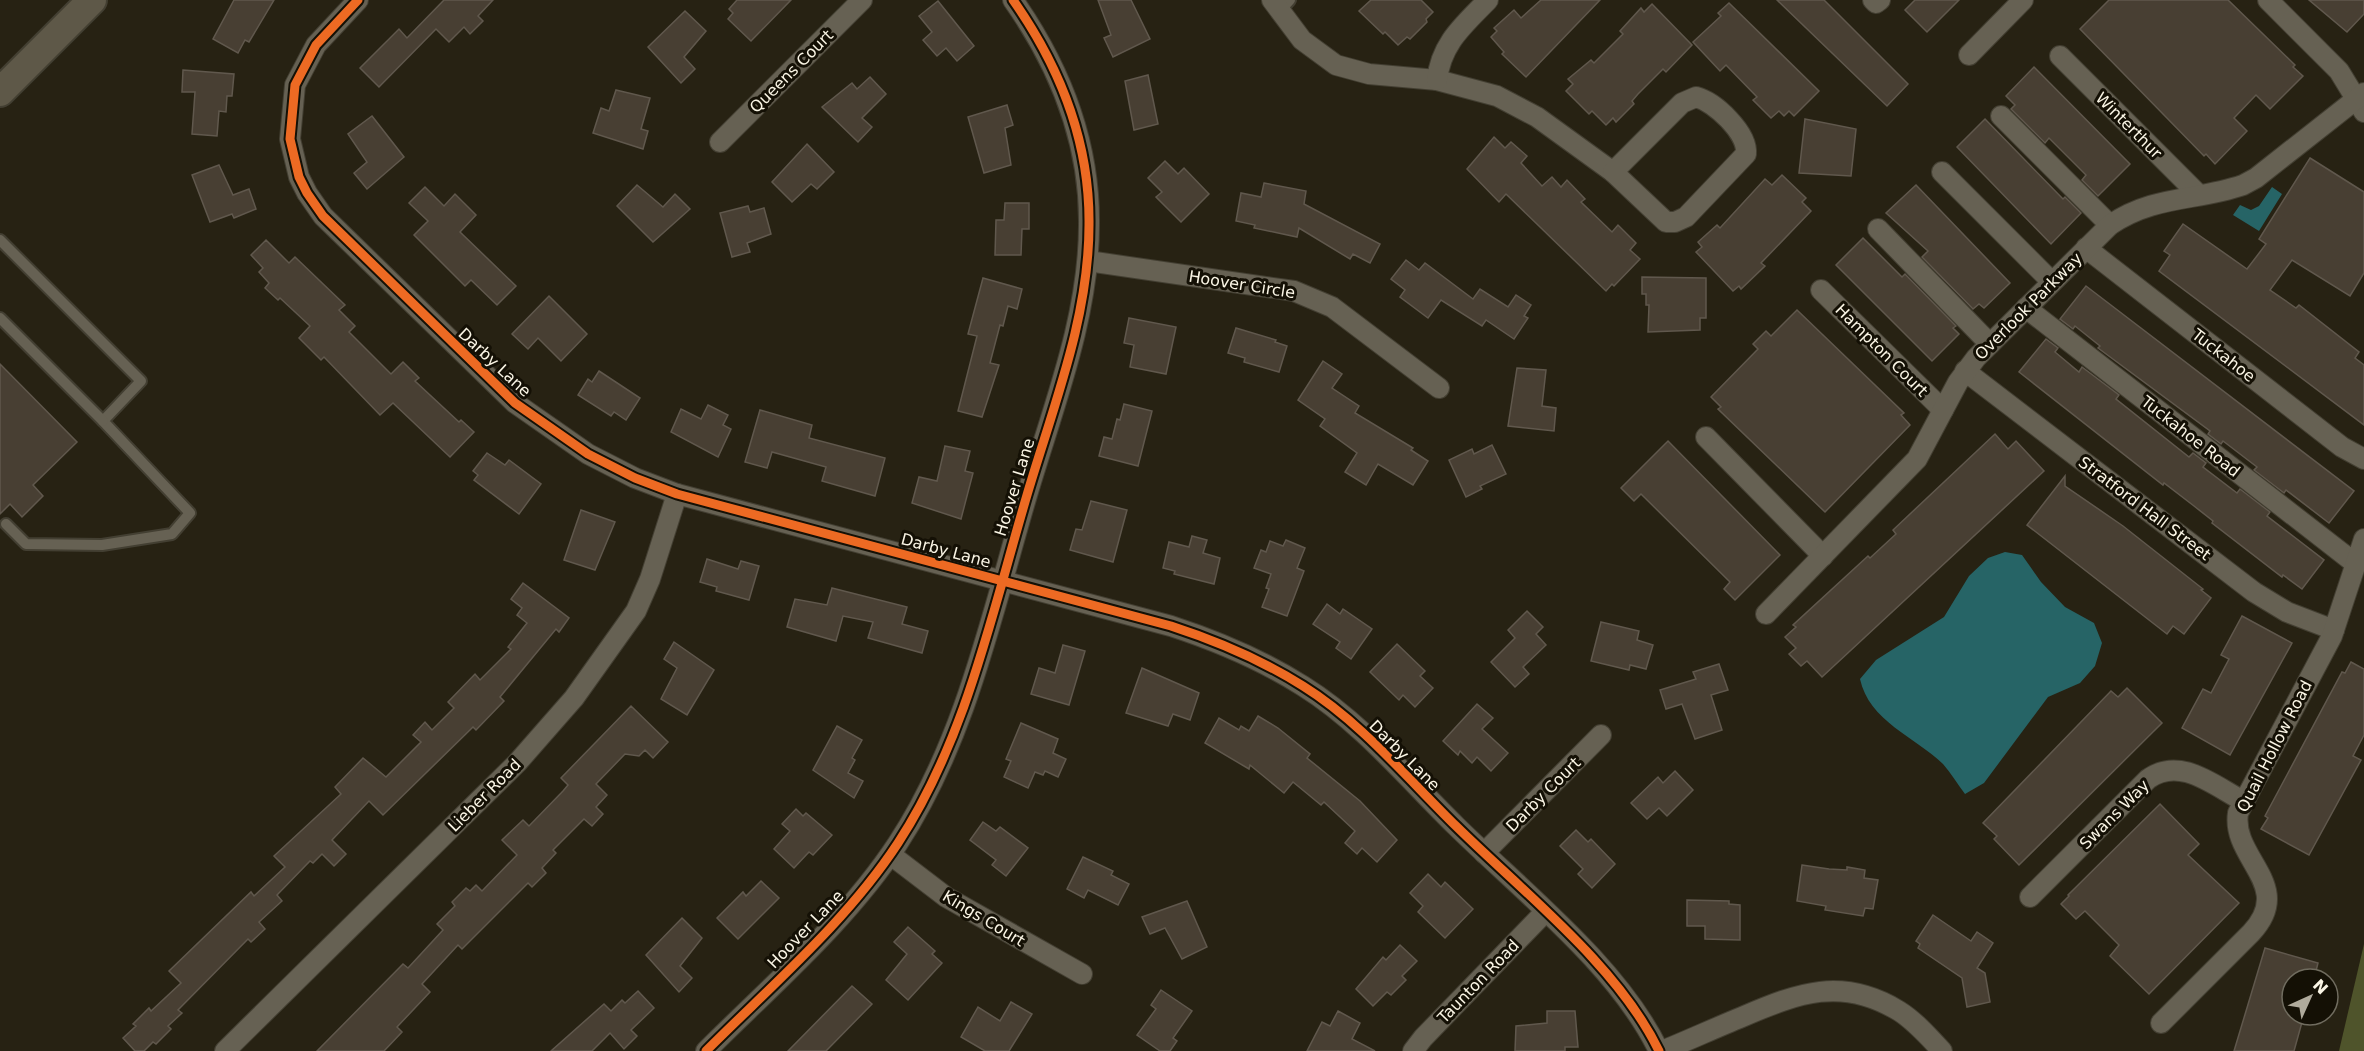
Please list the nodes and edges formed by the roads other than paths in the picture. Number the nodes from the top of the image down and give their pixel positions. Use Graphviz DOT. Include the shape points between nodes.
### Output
graph roads {
  1 [pos="92,0"];
  2 [pos="358,0"];
  3 [pos="862,0"];
  4 [pos="1013,0"];
  5 [pos="1488,0"];
  6 [pos="2023,0"];
  7 [pos="2268,0"];
  8 [pos="1281,4"];
  9 [pos="1969,55"];
  10 [pos="2060,56"];
  11 [pos="1437,80"];
  12 [pos="0,92"];
  13 [pos="2362,101"];
  14 [pos="2001,116"];
  15 [pos="720,142"];
  16 [pos="1613,172"];
  17 [pos="1942,172"];
  18 [pos="2198,194"];
  19 [pos="2110,225"];
  20 [pos="1878,229"];
  21 [pos="0,240"];
  22 [pos="2086,248"];
  23 [pos="1088,261"];
  24 [pos="2052,282"];
  25 [pos="1821,290"];
  26 [pos="2025,308"];
  27 [pos="0,318"];
  28 [pos="1990,344"];
  29 [pos="1965,371"];
  30 [pos="1439,388"];
  31 [pos="1943,410"];
  32 [pos="103,421"];
  33 [pos="1706,437"];
  34 [pos="2364,459"];
  35 [pos="676,494"];
  36 [pos="6,524"];
  37 [pos="2364,538"];
  38 [pos="1823,556"];
  39 [pos="2356,564"];
  40 [pos="1001,580"];
  41 [pos="1766,614"];
  42 [pos="2334,630"];
  43 [pos="1601,735"];
  44 [pos="2242,801"];
  45 [pos="1484,853"];
  46 [pos="891,855"];
  47 [pos="2030,897"];
  48 [pos="1545,912"];
  49 [pos="1082,974"];
  50 [pos="2161,1023"];
  51 [pos="225,1051"];
  52 [pos="706,1051"];
  53 [pos="1413,1051"];
  54 [pos="1660,1051"];
  55 [pos="1942,1051"];
  1 -- 12 [label="main road"];
  2 -- 35 [label="street, Darby Lane" via="322,37 306,60 293,93 289,130 299,177 323,216 515,403 588,454"];
  3 -- 15 [label="street, Queens Court"];
  4 -- 23 [label="street, Hoover Lane" via="1043,45 1074,119 1085,172"];
  5 -- 11 [label="street" via="1447,44"];
  6 -- 9 [label="street"];
  7 -- 13 [label="street" via="2339,71"];
  8 -- 11 [label="street" via="1308,46 1336,65 1369,74"];
  10 -- 18 [label="street, Winterthur"];
  11 -- 16 [label="street" via="1497,96 1529,112"];
  13 -- 18 [label="street, Overlook Parkway" via="2256,178 2229,190"];
  14 -- 19 [label="street"];
  16 -- 16 [label="street" via="1662,219 1675,222 1686,217 1741,161 1747,145 1709,102 1696,97 1682,103"];
  17 -- 24 [label="street"];
  18 -- 19 [label="street, Overlook Parkway" via="2137,210"];
  19 -- 22 [label="street, Overlook Parkway"];
  20 -- 28 [label="street"];
  21 -- 32 [label="lane" via="141,381"];
  22 -- 24 [label="street, Overlook Parkway"];
  22 -- 34 [label="street, Tuckahoe" via="2342,447"];
  23 -- 30 [label="street, Hoover Circle" via="1294,291 1332,307"];
  23 -- 40 [label="street, Hoover Lane" via="1076,330"];
  24 -- 26 [label="street, Overlook Parkway"];
  25 -- 31 [label="street, Hampton Court"];
  26 -- 28 [label="street, Overlook Parkway"];
  26 -- 39 [label="street, Tuckahoe Road"];
  27 -- 32 [label="lane"];
  28 -- 29 [label="street, Overlook Parkway"];
  29 -- 31 [label="street, Overlook Parkway"];
  29 -- 42 [label="street, Stratford Hall Street" via="2254,592 2287,612"];
  31 -- 38 [label="street, Overlook Parkway" via="1913,464"];
  32 -- 36 [label="lane" via="190,513 172,534 102,545 26,544"];
  33 -- 38 [label="street"];
  35 -- 40 [label="street, Darby Lane"];
  35 -- 51 [label="street, Lieber Road" via="636,611 574,698 517,763"];
  37 -- 39 [label="street, Quail Hollow Road"];
  38 -- 41 [label="street, Overlook Parkway"];
  39 -- 42 [label="street, Quail Hollow Road"];
  40 -- 45 [label="street, Darby Lane" via="1197,634 1288,676 1355,726"];
  40 -- 46 [label="street, Hoover Lane" via="955,734 924,801"];
  42 -- 44 [label="street, Quail Hollow Road"];
  43 -- 45 [label="street, Darby Court"];
  44 -- 47 [label="street, Swans Way" via="2187,770 2158,773"];
  44 -- 50 [label="street, Quail Hollow Road" via="2237,819 2239,831 2266,883 2263,916 2251,933"];
  45 -- 48 [label="street, Darby Lane"];
  46 -- 49 [label="street, Kings Court" via="946,897"];
  46 -- 52 [label="street, Hoover Lane" via="845,911"];
  48 -- 53 [label="street, Taunton Road"];
  48 -- 54 [label="street, Darby Lane" via="1619,987"];
  54 -- 55 [label="street" via="1787,997 1822,990 1859,994 1882,1002 1906,1016"];
}
